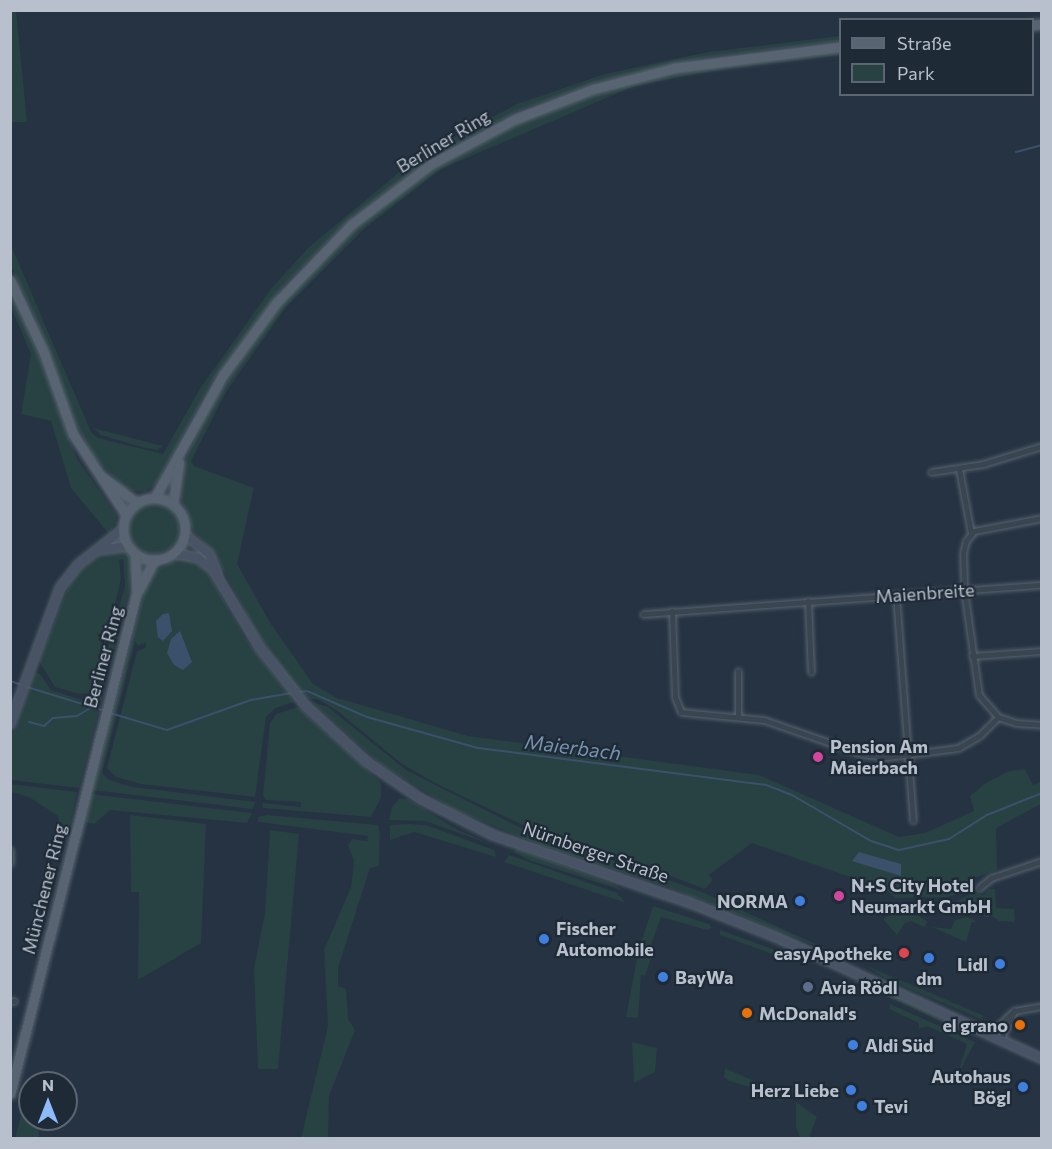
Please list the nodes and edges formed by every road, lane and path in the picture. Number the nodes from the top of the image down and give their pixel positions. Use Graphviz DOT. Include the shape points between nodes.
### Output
graph roads {
  1 [pos="839,47"];
  2 [pos="10,280"];
  3 [pos="1041,446"];
  4 [pos="182,452"];
  5 [pos="959,469"];
  6 [pos="95,470"];
  7 [pos="931,472"];
  8 [pos="155,497"];
  9 [pos="137,503"];
  10 [pos="173,504"];
  11 [pos="126,515"];
  12 [pos="1041,518"];
  13 [pos="122,530"];
  14 [pos="971,533"];
  15 [pos="185,535"];
  16 [pos="128,546"];
  17 [pos="98,550"];
  18 [pos="174,553"];
  19 [pos="135,554"];
  20 [pos="155,560"];
  21 [pos="218,575"];
  22 [pos="1041,585"];
  23 [pos="964,590"];
  24 [pos="136,595"];
  25 [pos="896,595"];
  26 [pos="808,601"];
  27 [pos="672,611"];
  28 [pos="643,614"];
  29 [pos="1041,651"];
  30 [pos="972,656"];
  31 [pos="738,671"];
  32 [pos="811,672"];
  33 [pos="738,715"];
  34 [pos="998,717"];
  35 [pos="10,724"];
  36 [pos="1041,724"];
  37 [pos="101,727"];
  38 [pos="908,756"];
  39 [pos="913,820"];
  40 [pos="10,850"];
  41 [pos="1041,861"];
  42 [pos="10,863"];
  43 [pos="979,888"];
  44 [pos="1041,1006"];
  45 [pos="1014,1011"];
  46 [pos="991,1033"];
  47 [pos="1001,1038"];
  48 [pos="1041,1059"];
  49 [pos="10,1094"];
  1 -- 4 [label="main road, Berliner Ring" via="675,68 593,89 514,119 431,164 372,207 293,282 224,375"];
  2 -- 6 [label="main road" via="44,353 73,434"];
  3 -- 5 [label="street"];
  4 -- 8 [label="main road, Berliner Ring"];
  4 -- 10 [label="main road, Berliner Ring"];
  5 -- 7 [label="street"];
  5 -- 14 [label="street"];
  6 -- 9 [label="main road"];
  6 -- 11 [label="main road"];
  8 -- 9 [label="main road"];
  8 -- 10 [label="main road"];
  9 -- 11 [label="main road"];
  10 -- 15 [label="main road" via="184,519"];
  11 -- 13 [label="main road"];
  12 -- 14 [label="street"];
  13 -- 16 [label="main road"];
  13 -- 17 [label="main road"];
  14 -- 23 [label="street" via="963,553"];
  15 -- 18 [label="main road"];
  15 -- 21 [label="main road, Nürnberger Straße" via="212,558"];
  16 -- 17 [label="main road"];
  16 -- 19 [label="main road"];
  17 -- 35 [label="main road" via="78,565 60,588"];
  18 -- 20 [label="main road"];
  18 -- 21 [label="main road, Nürnberger Straße" via="198,558"];
  19 -- 20 [label="main road"];
  19 -- 24 [label="main road, Berliner Ring"];
  20 -- 24 [label="main road, Berliner Ring"];
  21 -- 46 [label="main road, Nürnberger Straße" via="240,617 285,682 306,706 385,776 460,820 719,913"];
  22 -- 23 [label="street, Maienbreite"];
  23 -- 25 [label="street, Maienbreite"];
  23 -- 30 [label="street"];
  24 -- 37 [label="main road, Berliner Ring"];
  25 -- 26 [label="street, Maienbreite"];
  25 -- 38 [label="street"];
  26 -- 27 [label="street, Maienbreite"];
  26 -- 32 [label="street"];
  27 -- 28 [label="street, Maienbreite"];
  27 -- 33 [label="street" via="678,709"];
  29 -- 30 [label="street"];
  30 -- 34 [label="street" via="976,689"];
  31 -- 33 [label="street"];
  33 -- 38 [label="street" via="789,726 871,756"];
  34 -- 36 [label="street" via="1016,723"];
  34 -- 38 [label="street" via="964,746"];
  37 -- 49 [label="main road, Münchener Ring"];
  38 -- 39 [label="street"];
  40 -- 42 [label="street"];
  41 -- 43 [label="street" via="991,878"];
  44 -- 45 [label="street"];
  45 -- 46 [label="street"];
  45 -- 47 [label="street"];
  46 -- 47 [label="main road, Nürnberger Straße"];
  47 -- 48 [label="main road, Nürnberger Straße"];
}
